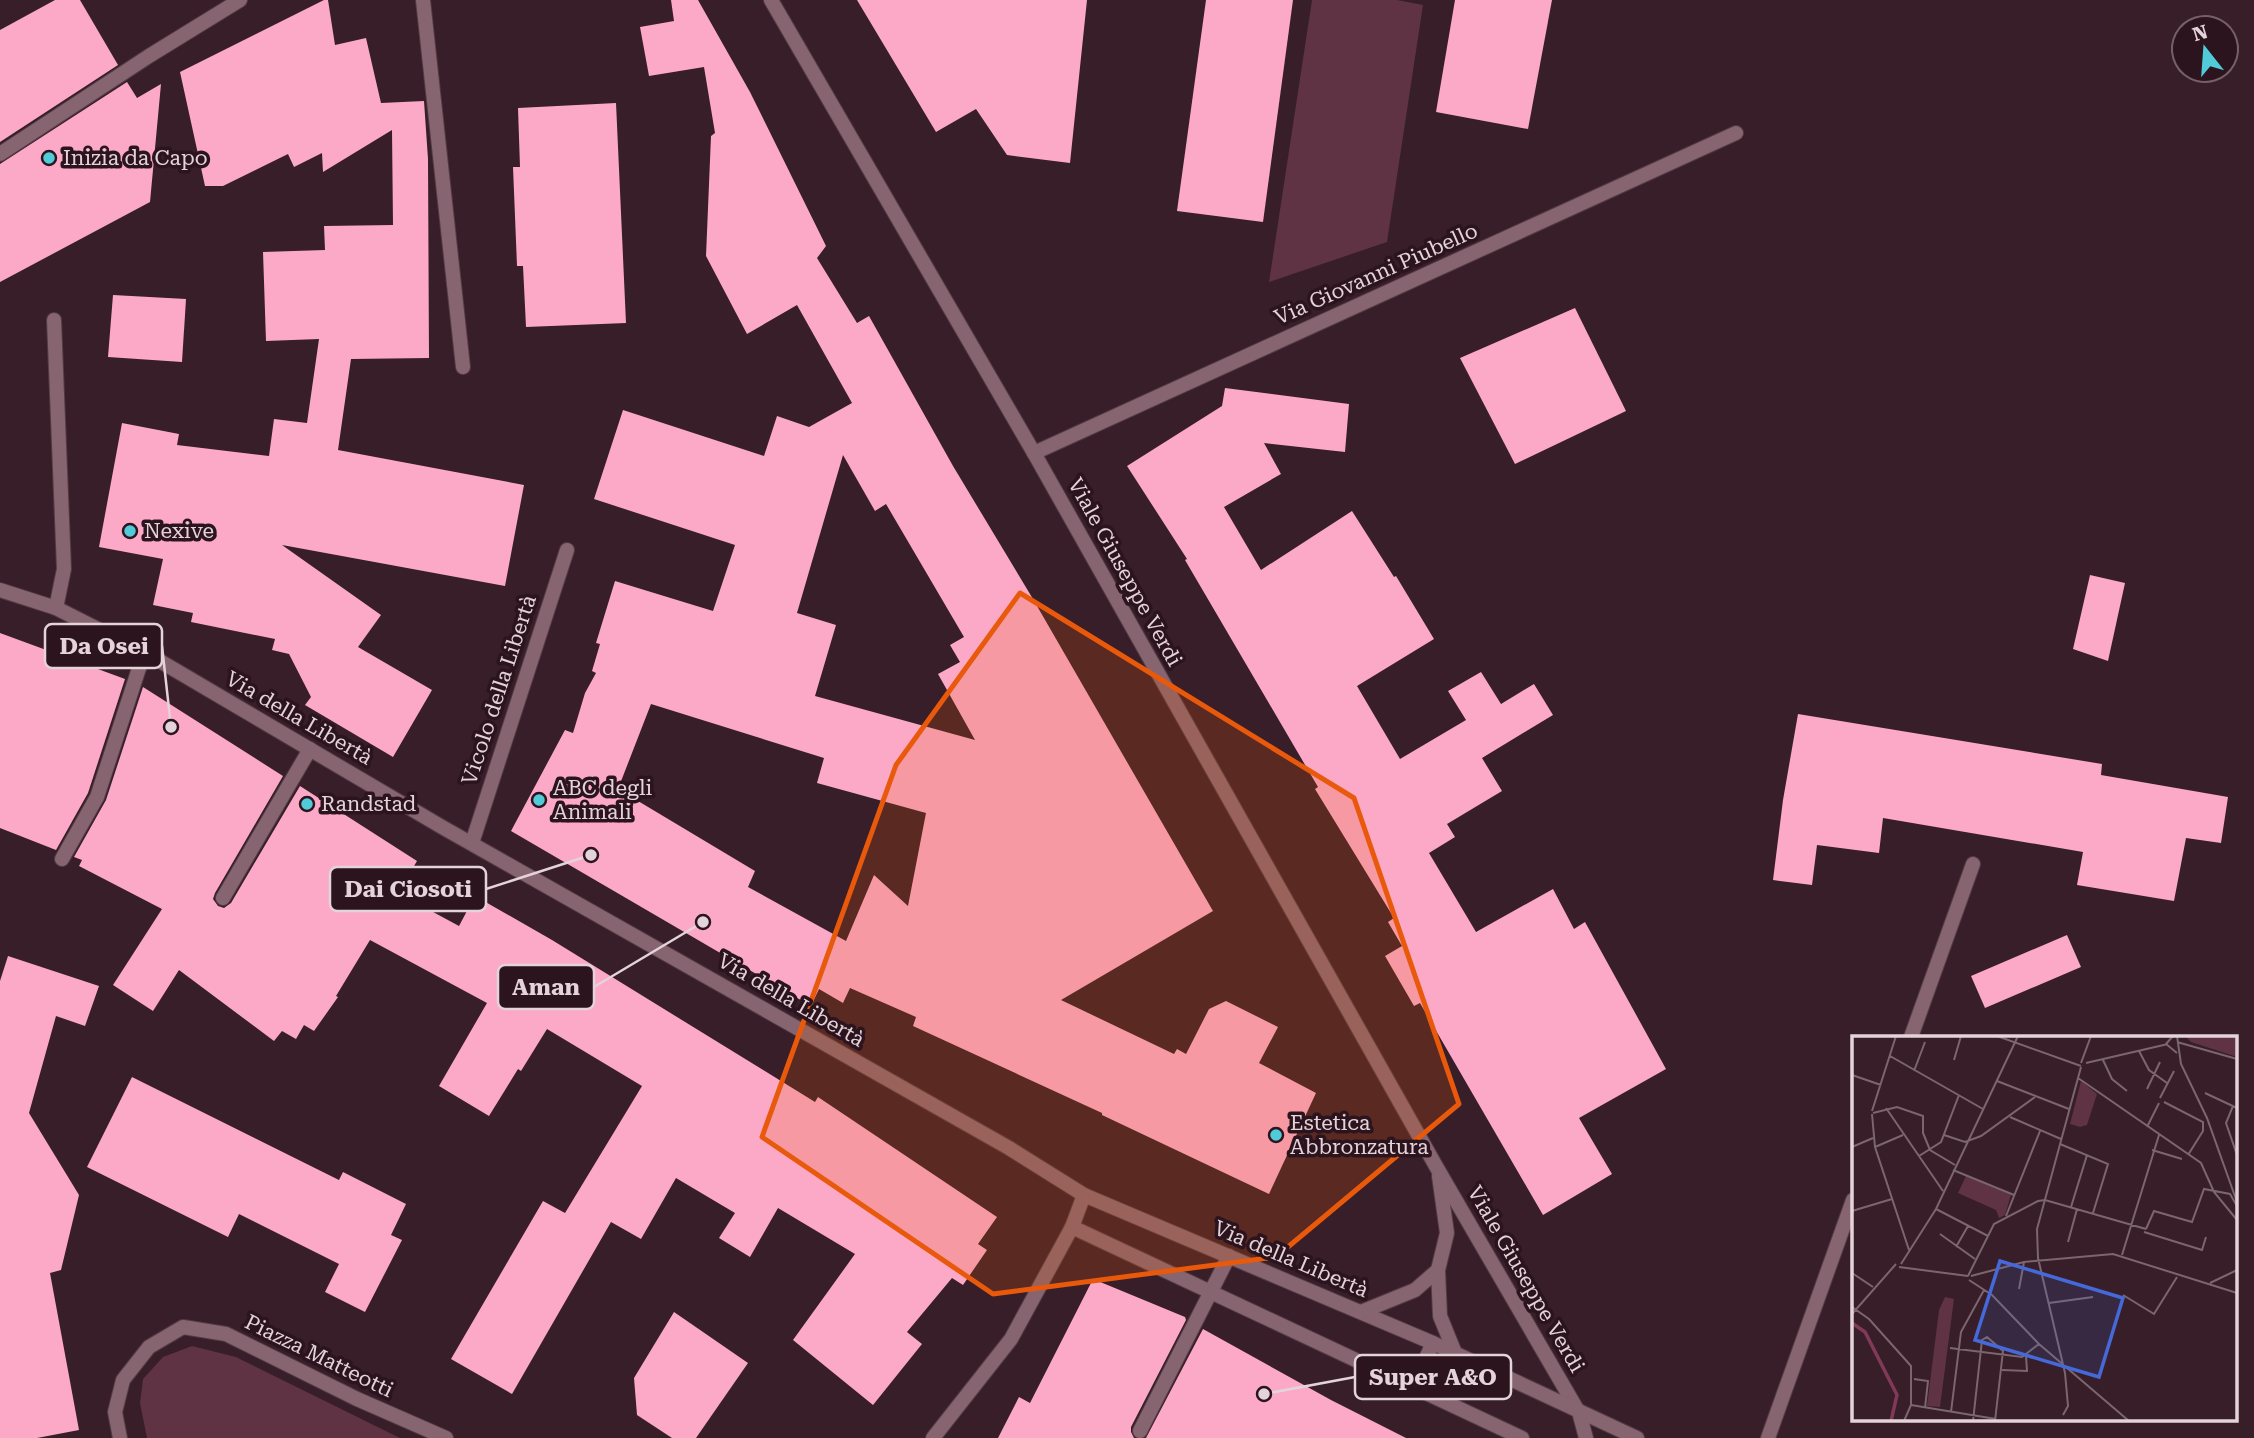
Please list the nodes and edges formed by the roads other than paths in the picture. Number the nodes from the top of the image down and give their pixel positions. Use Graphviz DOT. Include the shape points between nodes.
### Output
graph roads {
  1 [pos="240,0"];
  2 [pos="423,0"];
  3 [pos="771,0"];
  4 [pos="1736,134"];
  5 [pos="0,154"];
  6 [pos="54,320"];
  7 [pos="463,367"];
  8 [pos="1034,453"];
  9 [pos="567,550"];
  10 [pos="0,590"];
  11 [pos="56,608"];
  12 [pos="144,653"];
  13 [pos="310,749"];
  14 [pos="472,843"];
  15 [pos="62,859"];
  16 [pos="1973,864"];
  17 [pos="223,898"];
  18 [pos="1912,1036"];
  19 [pos="1437,1168"];
  20 [pos="1084,1195"];
  21 [pos="1852,1203"];
  22 [pos="1072,1227"];
  23 [pos="1230,1256"];
  24 [pos="1438,1270"];
  25 [pos="1212,1292"];
  26 [pos="1361,1312"];
  27 [pos="1433,1343"];
  28 [pos="1455,1353"];
  29 [pos="1413,1387"];
  30 [pos="1578,1412"];
  31 [pos="1140,1431"];
  32 [pos="120,1438"];
  33 [pos="446,1438"];
  34 [pos="933,1438"];
  35 [pos="1522,1438"];
  36 [pos="1587,1438"];
  37 [pos="1637,1438"];
  38 [pos="1768,1438"];
  1 -- 5 [label="street"];
  2 -- 7 [label="street"];
  3 -- 8 [label="street, Viale Giuseppe Verdi"];
  4 -- 8 [label="street, Via Giovanni Piubello"];
  6 -- 11 [label="street" via="64,569"];
  8 -- 19 [label="street, Viale Giuseppe Verdi"];
  9 -- 14 [label="street, Vicolo della Libertà"];
  10 -- 11 [label="street, Via della Libertà"];
  11 -- 12 [label="street, Via della Libertà"];
  12 -- 13 [label="street, Via della Libertà"];
  12 -- 15 [label="street" via="97,797"];
  13 -- 14 [label="street, Via della Libertà"];
  13 -- 17 [label="street"];
  14 -- 20 [label="street, Via della Libertà"];
  16 -- 18 [label="street"];
  19 -- 24 [label="street, Viale Giuseppe Verdi" via="1447,1233"];
  19 -- 30 [label="street, Viale Giuseppe Verdi"];
  20 -- 22 [label="street"];
  20 -- 23 [label="street, Via della Libertà"];
  21 -- 38 [label="street"];
  22 -- 25 [label="street"];
  22 -- 34 [label="street" via="1011,1339"];
  23 -- 25 [label="street"];
  23 -- 26 [label="street, Via della Libertà"];
  24 -- 26 [label="street" via="1415,1290"];
  24 -- 28 [label="street, Viale Giuseppe Verdi" via="1440,1316"];
  25 -- 29 [label="street"];
  25 -- 31 [label="street"];
  26 -- 27 [label="street, Via della Libertà"];
  27 -- 28 [label="street, Via della Libertà"];
  27 -- 29 [label="street"];
  28 -- 30 [label="street, Via della Libertà"];
  29 -- 35 [label="street"];
  30 -- 36 [label="street, Viale Giuseppe Verdi"];
  30 -- 37 [label="street, Via della Libertà"];
  32 -- 33 [label="street, Piazza Matteotti" via="115,1412 123,1380 149,1347 183,1327 226,1334"];
}
